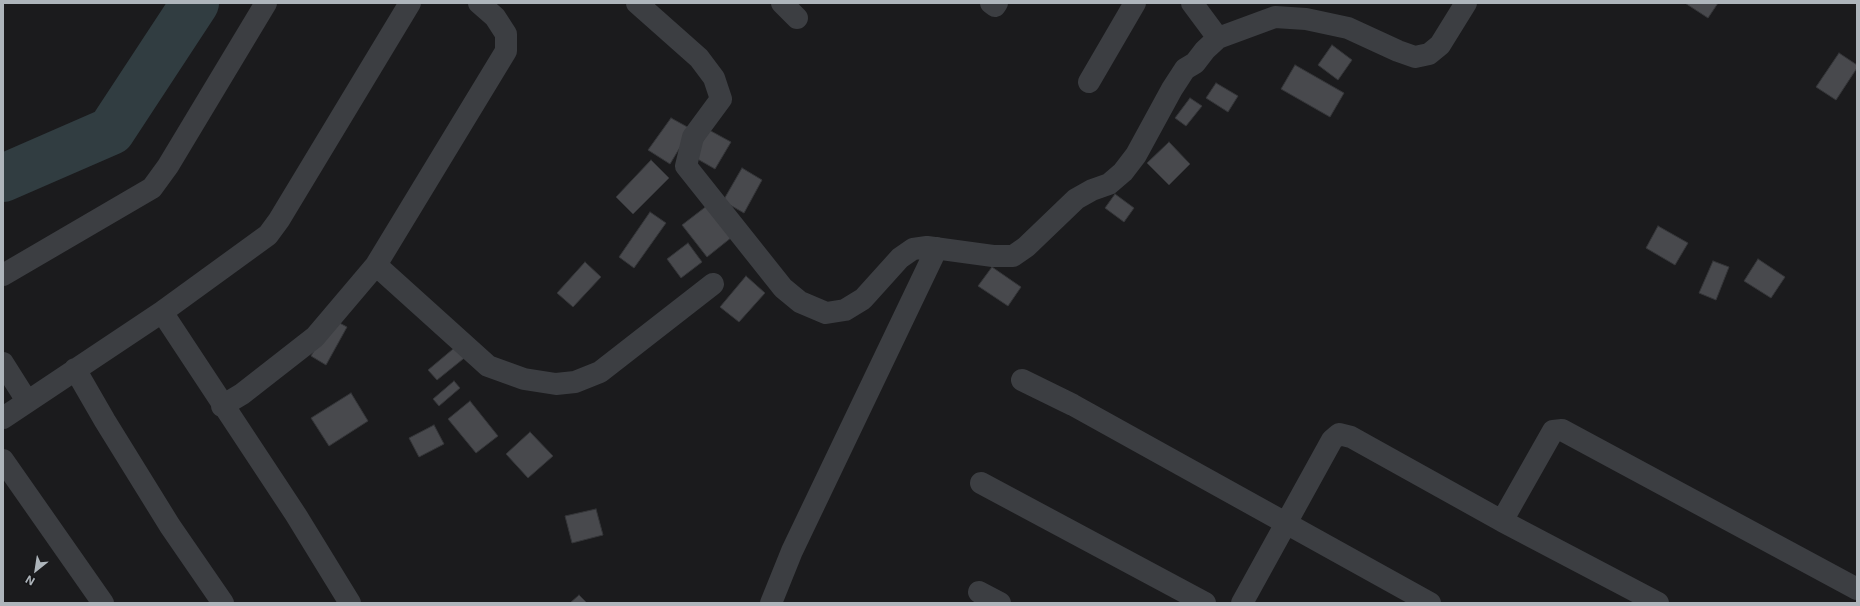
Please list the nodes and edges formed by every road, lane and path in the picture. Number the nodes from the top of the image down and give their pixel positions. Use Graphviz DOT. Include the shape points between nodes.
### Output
graph roads {
  1 [pos="266,3"];
  2 [pos="410,3"];
  3 [pos="479,3"];
  4 [pos="637,3"];
  5 [pos="782,3"];
  6 [pos="991,3"];
  7 [pos="997,3"];
  8 [pos="1135,3"];
  9 [pos="1192,3"];
  10 [pos="1466,3"];
  11 [pos="797,18"];
  12 [pos="1218,38"];
  13 [pos="1090,82"];
  14 [pos="937,248"];
  15 [pos="376,265"];
  16 [pos="3,274"];
  17 [pos="713,284"];
  18 [pos="162,312"];
  19 [pos="3,363"];
  20 [pos="76,369"];
  21 [pos="1022,380"];
  22 [pos="27,401"];
  23 [pos="222,406"];
  24 [pos="3,418"];
  25 [pos="3,460"];
  26 [pos="981,483"];
  27 [pos="1502,521"];
  28 [pos="1287,523"];
  29 [pos="1857,589"];
  30 [pos="979,592"];
  31 [pos="104,603"];
  32 [pos="223,603"];
  33 [pos="350,603"];
  34 [pos="771,603"];
  35 [pos="1000,603"];
  36 [pos="1205,603"];
  37 [pos="1242,603"];
  38 [pos="1430,603"];
  39 [pos="1658,603"];
  1 -- 16 [label="street" via="168,166 152,188"];
  2 -- 18 [label="street" via="268,235"];
  3 -- 15 [label="street" via="495,17 506,34 506,51"];
  4 -- 14 [label="street" via="699,58 714,78 720,99 693,137 686,166 783,288 800,302 826,313 845,310 863,299 900,258 913,249"];
  5 -- 11 [label="street"];
  6 -- 7 [label="street" via="995,6"];
  8 -- 13 [label="street"];
  9 -- 12 [label="street"];
  10 -- 12 [label="street" via="1440,45 1429,54 1416,57 1348,28 1306,19 1275,18"];
  12 -- 14 [label="street" via="1195,63 1185,69 1136,155 1123,172 1109,184 1076,199 1026,247 1013,256 993,256"];
  14 -- 34 [label="street" via="792,551"];
  15 -- 17 [label="street" via="488,366 524,379 556,384 575,382 600,372"];
  15 -- 23 [label="street" via="315,338 242,394"];
  18 -- 20 [label="street"];
  18 -- 23 [label="street"];
  19 -- 22 [label="street"];
  20 -- 22 [label="street"];
  20 -- 32 [label="street" via="170,526"];
  21 -- 28 [label="street" via="1073,405"];
  22 -- 24 [label="street"];
  23 -- 33 [label="street" via="296,515"];
  25 -- 31 [label="street"];
  26 -- 36 [label="street"];
  27 -- 28 [label="street" via="1352,436 1339,434 1332,440"];
  27 -- 29 [label="street" via="1553,431 1562,430"];
  27 -- 39 [label="street"];
  28 -- 37 [label="street"];
  28 -- 38 [label="street"];
  30 -- 35 [label="street"];
}
